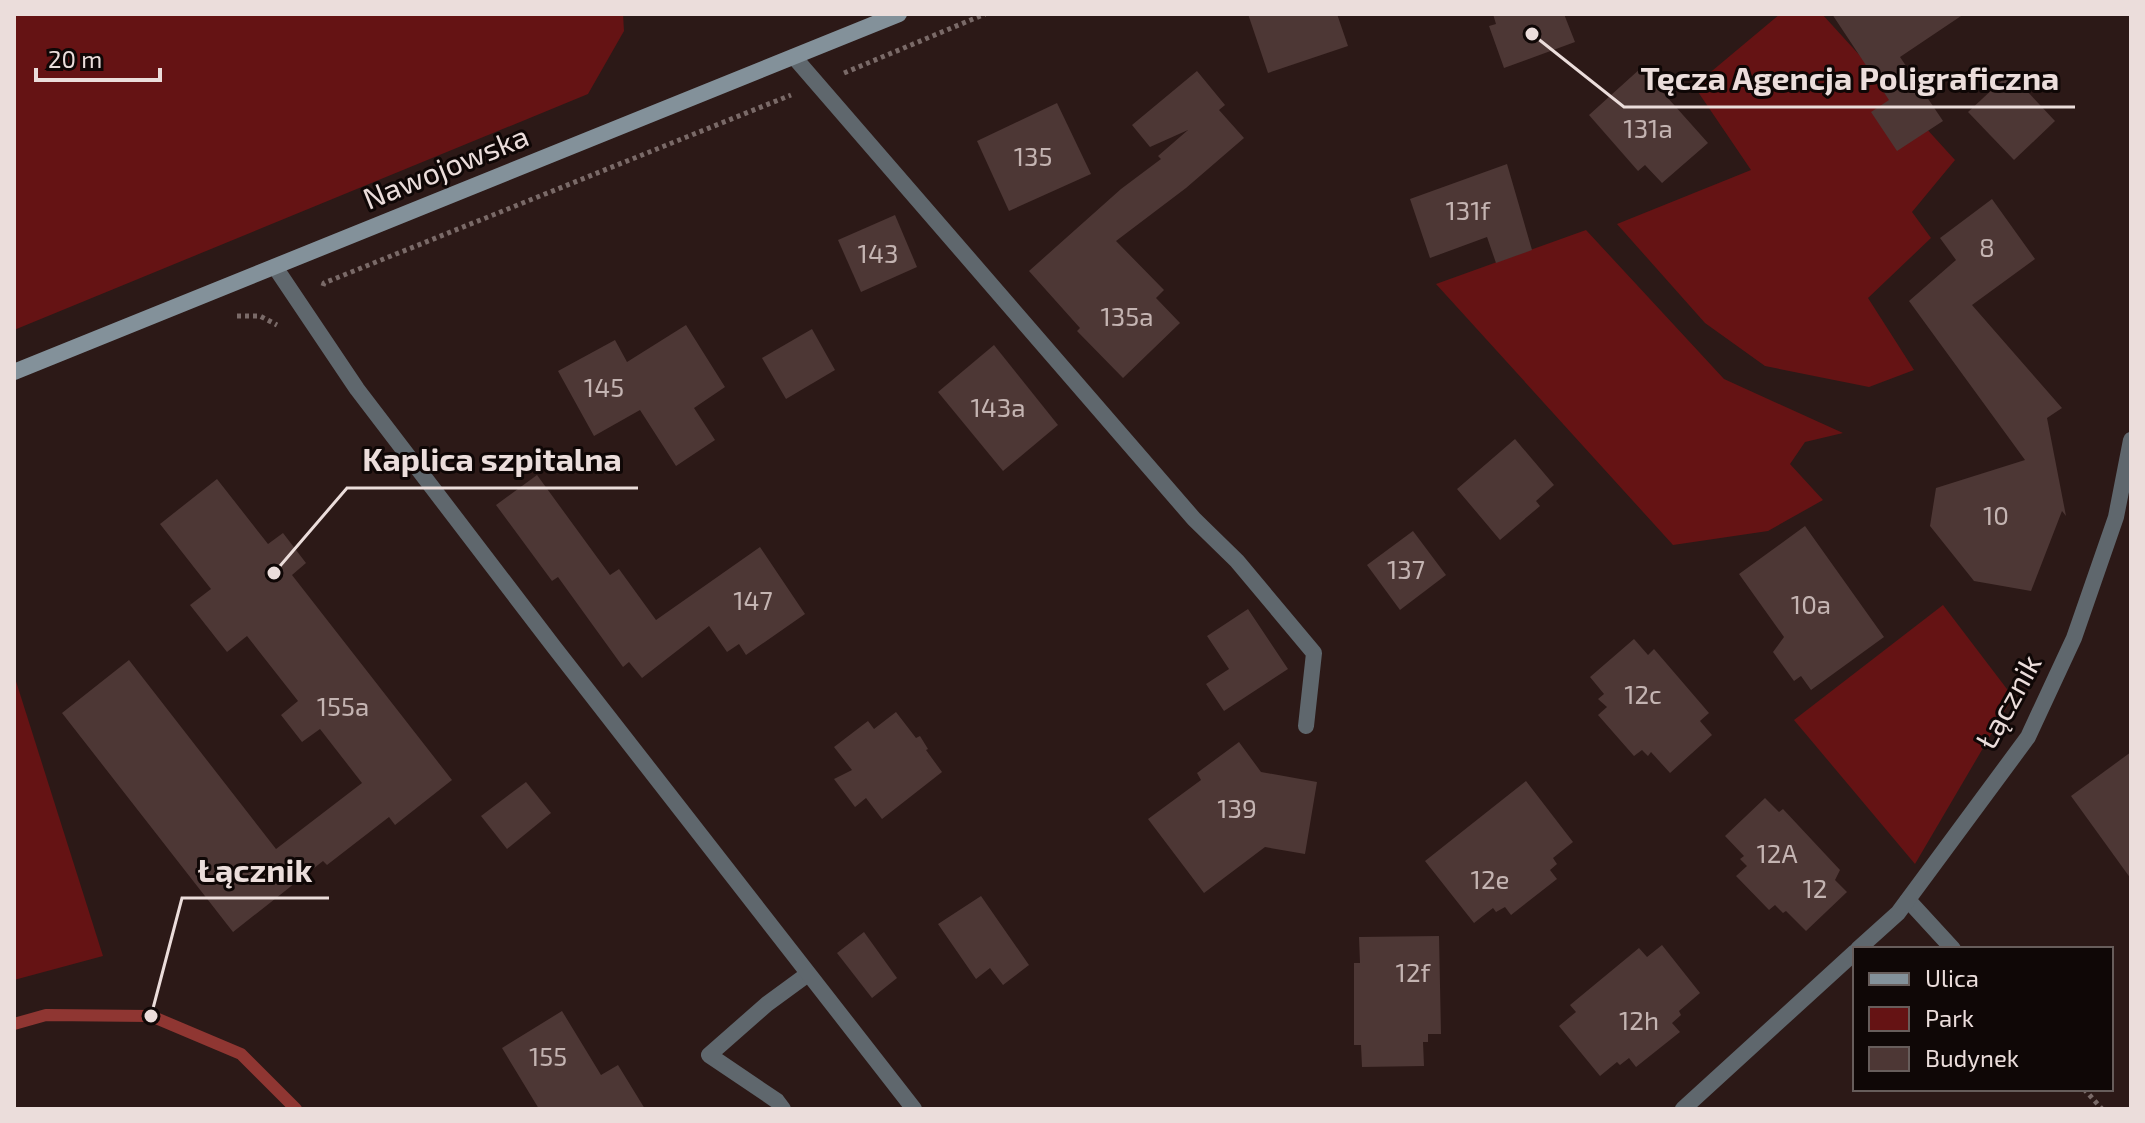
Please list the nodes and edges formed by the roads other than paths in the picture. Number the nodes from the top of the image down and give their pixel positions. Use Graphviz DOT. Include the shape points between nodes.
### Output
graph roads {
  1 [pos="899,14"];
  2 [pos="794,57"];
  3 [pos="275,267"];
  4 [pos="14,372"];
  5 [pos="2131,440"];
  6 [pos="1306,726"];
  7 [pos="1908,900"];
  8 [pos="1860,947"];
  9 [pos="1951,947"];
  10 [pos="1853,954"];
  11 [pos="808,974"];
  12 [pos="783,1109"];
  13 [pos="914,1109"];
  14 [pos="1683,1109"];
  1 -- 2 [label="street, Nawojowska"];
  2 -- 3 [label="street, Nawojowska"];
  2 -- 6 [label="street" via="1314,653"];
  3 -- 4 [label="street, Nawojowska"];
  3 -- 11 [label="street" via="357,389"];
  5 -- 7 [label="street, Łącznik" via="2116,517 2074,638 2028,737"];
  7 -- 8 [label="street, Łącznik"];
  7 -- 9 [label="street"];
  10 -- 14 [label="street, Łącznik"];
  11 -- 12 [label="street" via="709,1055"];
  11 -- 13 [label="street"];
}
